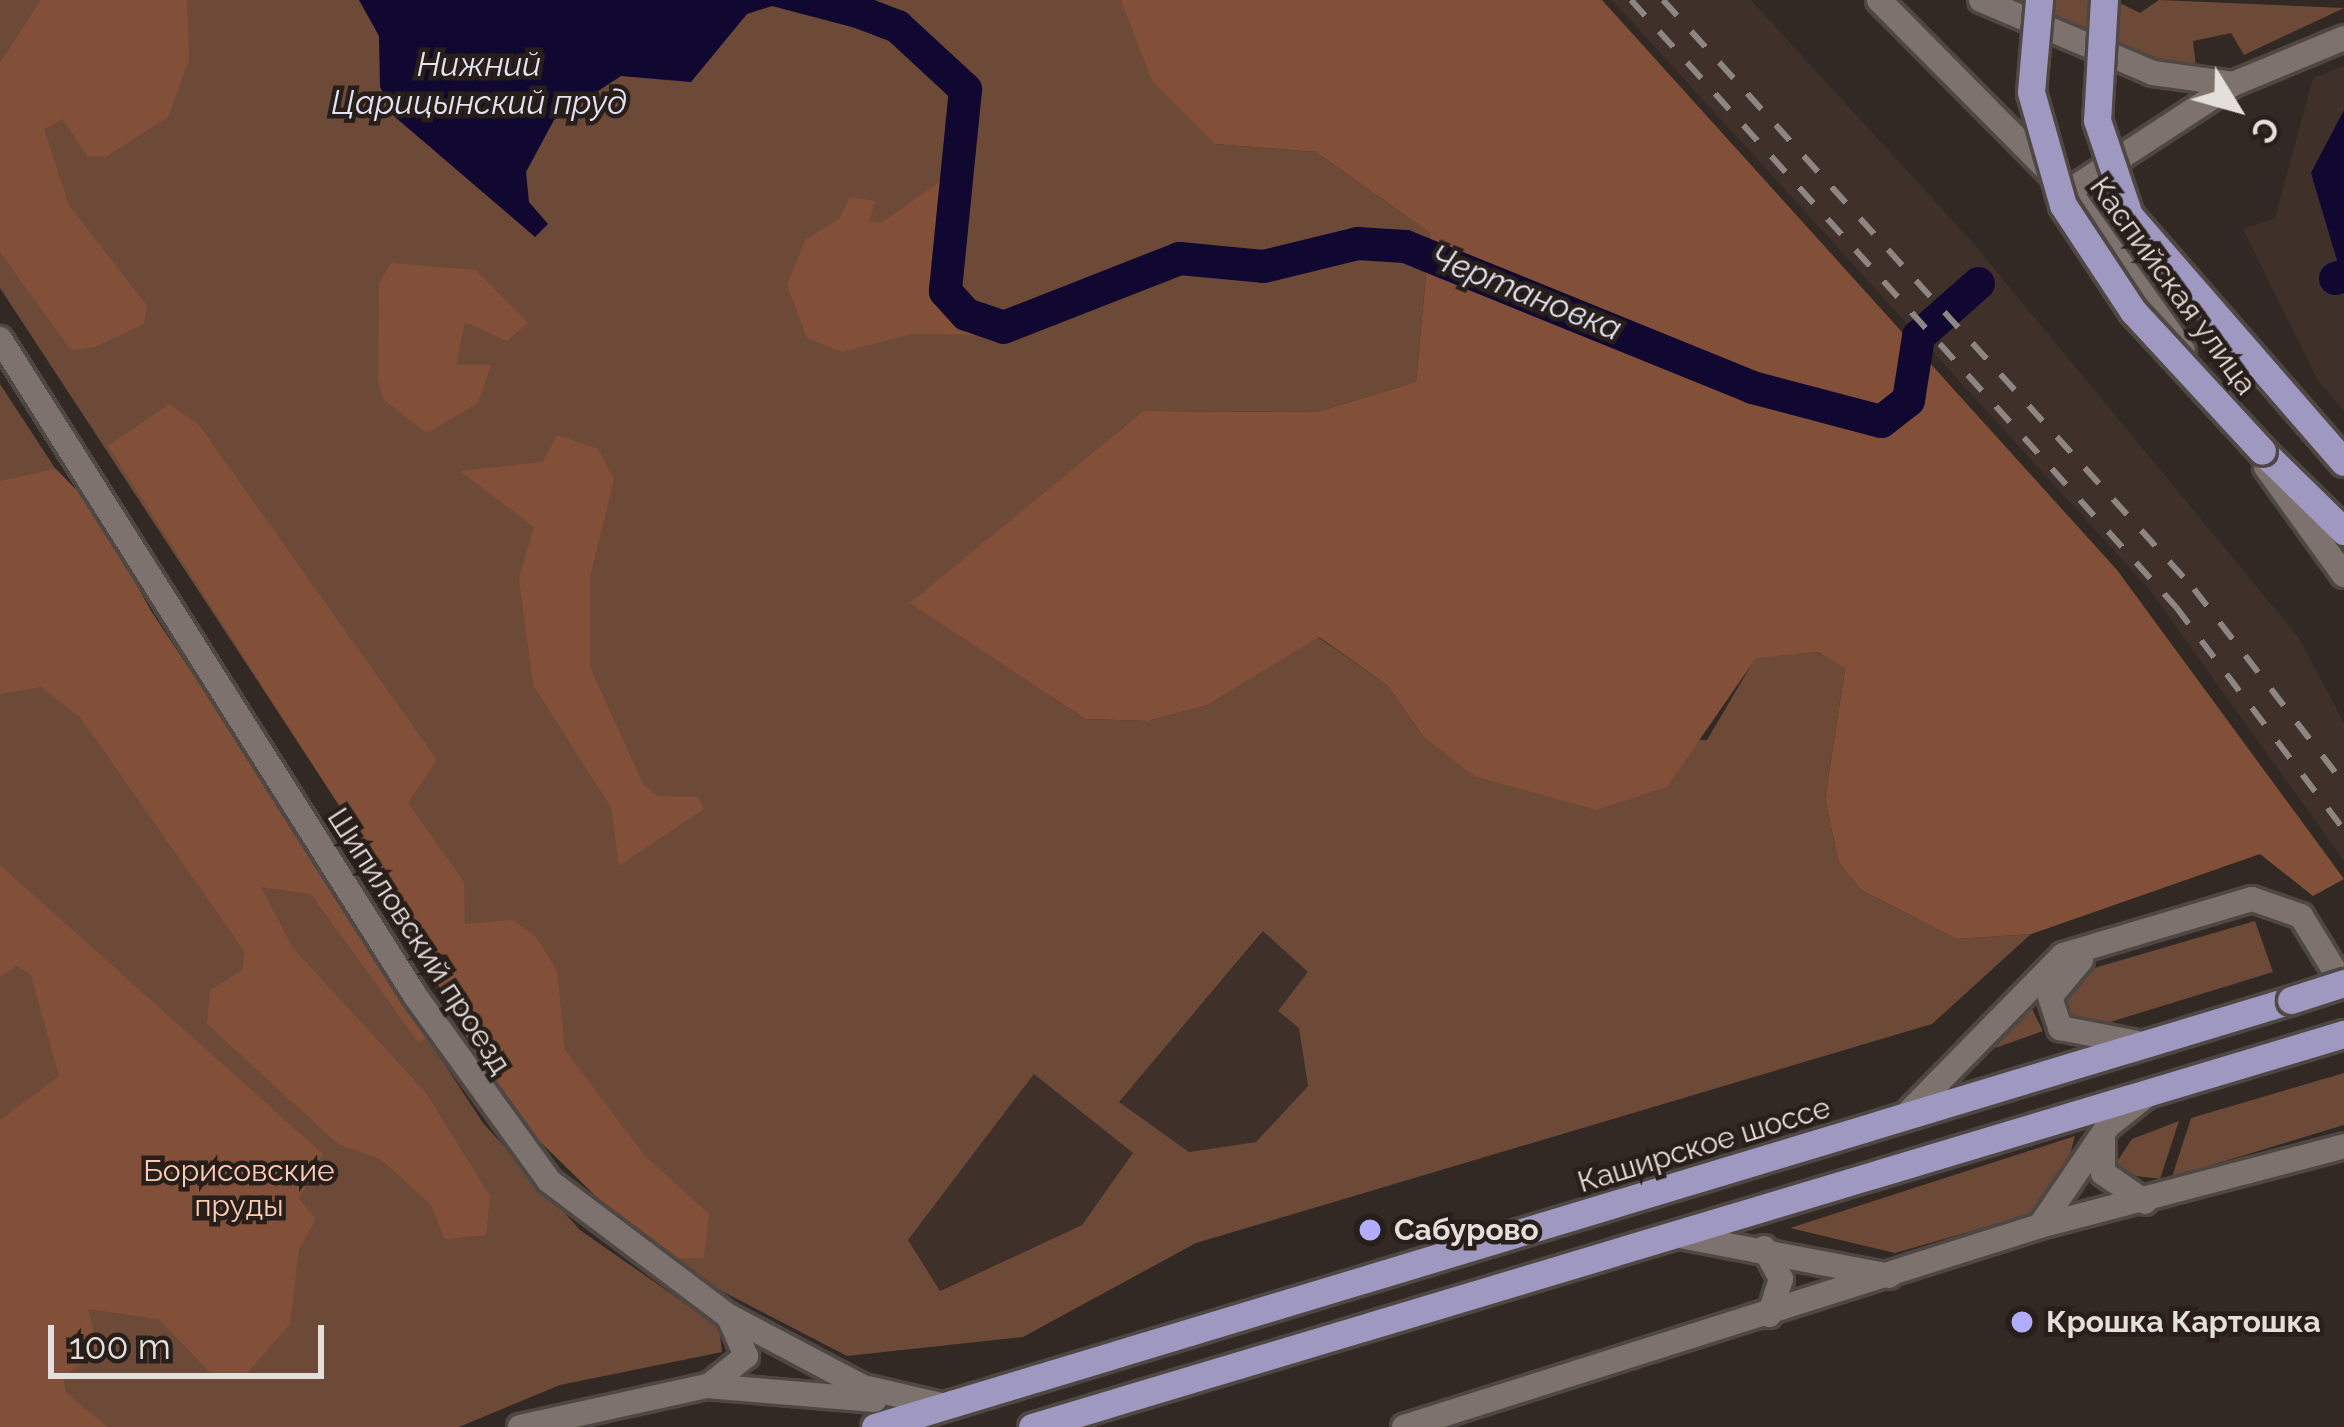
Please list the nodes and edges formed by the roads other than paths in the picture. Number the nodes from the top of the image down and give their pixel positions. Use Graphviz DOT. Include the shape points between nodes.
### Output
graph roads {
  1 [pos="1879,0"];
  2 [pos="1981,0"];
  3 [pos="2039,0"];
  4 [pos="2104,0"];
  5 [pos="2344,38"];
  6 [pos="2233,83"];
  7 [pos="2069,191"];
  8 [pos="0,339"];
  9 [pos="2344,463"];
  10 [pos="2344,531"];
  11 [pos="2344,575"];
  12 [pos="2097,947"];
  13 [pos="2344,985"];
  14 [pos="2330,1039"];
  15 [pos="2151,1044"];
  16 [pos="2153,1090"];
  17 [pos="1900,1120"];
  18 [pos="2108,1126"];
  19 [pos="2344,1146"];
  20 [pos="2145,1202"];
  21 [pos="2040,1226"];
  22 [pos="1680,1236"];
  23 [pos="1764,1248"];
  24 [pos="1891,1277"];
  25 [pos="727,1315"];
  26 [pos="1769,1315"];
  27 [pos="707,1386"];
  28 [pos="906,1403"];
  29 [pos="943,1405"];
  30 [pos="520,1427"];
  31 [pos="875,1427"];
  32 [pos="1032,1427"];
  33 [pos="1404,1427"];
  1 -- 7 [label="main road, Каспийская улица"];
  2 -- 6 [label="main road" via="2153,74"];
  3 -- 10 [label="main road, bridge" via="2035,119 2078,233 2163,345"];
  4 -- 9 [label="main road, bridge" via="2097,120 2129,214"];
  5 -- 6 [label="main road"];
  6 -- 7 [label="main road"];
  7 -- 11 [label="main road, Каспийская улица"];
  8 -- 25 [label="main road, Шипиловский проезд" via="501,1120 581,1215"];
  12 -- 13 [label="main road" via="2252,898 2281,901"];
  12 -- 15 [label="main road" via="2050,997 2060,1028"];
  12 -- 17 [label="main road" via="2042,971"];
  13 -- 15 [label="main road, Каширское шоссе, bridge"];
  14 -- 16 [label="main road"];
  15 -- 17 [label="main road, Каширское шоссе"];
  16 -- 18 [label="main road"];
  16 -- 22 [label="main road"];
  17 -- 29 [label="main road, Каширское шоссе"];
  18 -- 20 [label="main road" via="2103,1173"];
  18 -- 21 [label="main road"];
  19 -- 20 [label="main road"];
  20 -- 21 [label="main road"];
  21 -- 24 [label="main road"];
  22 -- 23 [label="main road"];
  22 -- 32 [label="main road"];
  23 -- 24 [label="main road"];
  23 -- 26 [label="main road" via="1781,1279"];
  24 -- 26 [label="main road"];
  25 -- 27 [label="main road" via="746,1356"];
  25 -- 28 [label="main road, Шипиловский проезд"];
  26 -- 33 [label="main road"];
  27 -- 28 [label="main road"];
  27 -- 30 [label="main road"];
  28 -- 29 [label="main road, Шипиловский проезд"];
  29 -- 31 [label="main road, Каширское шоссе"];
}
